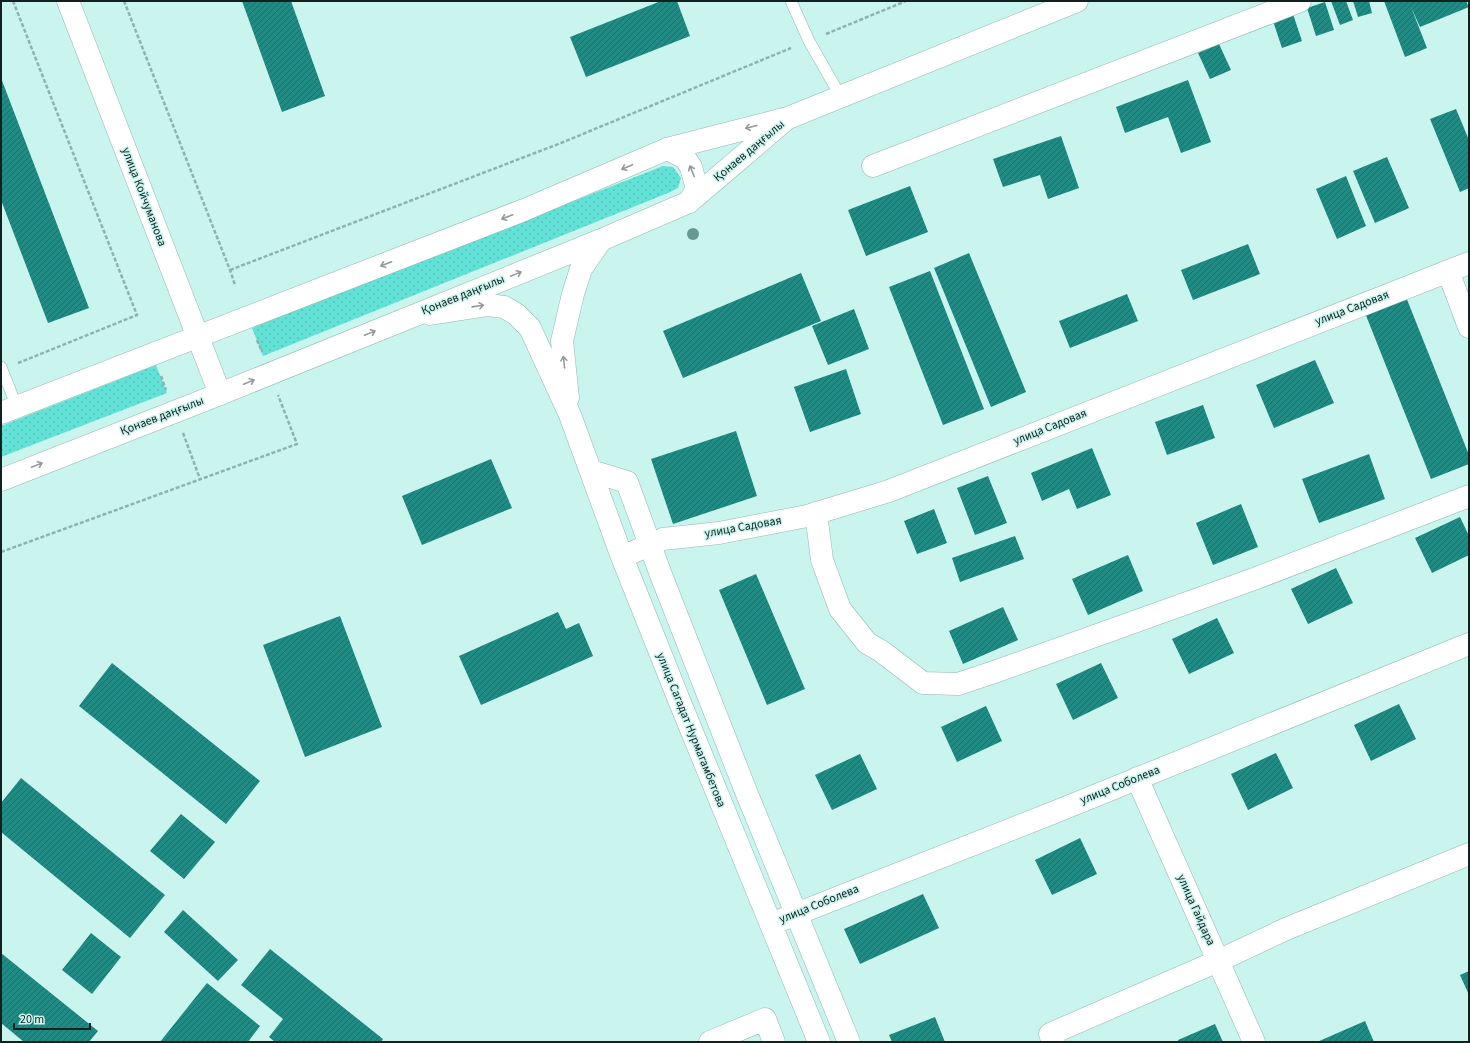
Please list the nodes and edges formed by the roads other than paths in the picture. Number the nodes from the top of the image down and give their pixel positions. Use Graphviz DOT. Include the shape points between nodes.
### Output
graph roads {
  1 [pos="68,1"];
  2 [pos="791,1"];
  3 [pos="1077,1"];
  4 [pos="1300,1"];
  5 [pos="841,97"];
  6 [pos="788,118"];
  7 [pos="667,149"];
  8 [pos="873,166"];
  9 [pos="689,202"];
  10 [pos="600,240"];
  11 [pos="1469,263"];
  12 [pos="1448,271"];
  13 [pos="398,321"];
  14 [pos="1469,327"];
  15 [pos="198,337"];
  16 [pos="1,368"];
  17 [pos="220,394"];
  18 [pos="9,410"];
  19 [pos="570,415"];
  20 [pos="591,471"];
  21 [pos="1,480"];
  22 [pos="1469,496"];
  23 [pos="816,513"];
  24 [pos="651,545"];
  25 [pos="622,557"];
  26 [pos="1469,644"];
  27 [pos="1137,778"];
  28 [pos="1469,854"];
  29 [pos="797,913"];
  30 [pos="771,924"];
  31 [pos="1218,960"];
  32 [pos="710,1042"];
  33 [pos="774,1042"];
  34 [pos="819,1042"];
  35 [pos="849,1042"];
  36 [pos="1053,1042"];
  37 [pos="1254,1042"];
  1 -- 15 [label="street, улица Койчуманова"];
  2 -- 5 [label="lane" via="809,41"];
  3 -- 5 [label="street"];
  4 -- 8 [label="street"];
  5 -- 6 [label="street"];
  6 -- 7 [label="street, Қонаев даңғылы, one-way"];
  6 -- 9 [label="street, Қонаев даңғылы"];
  9 -- 7 [label="street, one-way" via="696,185 691,167 685,158"];
  7 -- 15 [label="street, Қонаев даңғылы, one-way" via="524,210"];
  9 -- 10 [label="street, Қонаев даңғылы"];
  13 -- 10 [label="street, Қонаев даңғылы, one-way"];
  19 -- 10 [label="street, улица Сагадат Нурмагамбетова, one-way" via="562,341 581,269"];
  11 -- 12 [label="street, улица Садовая"];
  12 -- 14 [label="street"];
  12 -- 23 [label="street, улица Садовая" via="889,491"];
  17 -- 13 [label="street, Қонаев даңғылы, one-way"];
  13 -- 19 [label="street, улица Сагадат Нурмагамбетова, one-way" via="488,305 504,307 516,314 530,328"];
  15 -- 17 [label="street, улица Койчуманова"];
  15 -- 18 [label="street, Қонаев даңғылы"];
  16 -- 18 [label="lane"];
  21 -- 17 [label="street, Қонаев даңғылы, one-way"];
  19 -- 20 [label="street, улица Сагадат Нурмагамбетова"];
  20 -- 24 [label="street" via="627,482"];
  20 -- 25 [label="street, улица Сагадат Нурмагамбетова"];
  22 -- 23 [label="street" via="1254,579 958,684 923,683 867,643 840,609 822,560"];
  23 -- 24 [label="street, улица Садовая" via="719,533 663,539"];
  24 -- 25 [label="street, улица Садовая"];
  24 -- 29 [label="street" via="744,787"];
  25 -- 30 [label="street, улица Сагадат Нурмагамбетова"];
  26 -- 27 [label="street, улица Соболева"];
  27 -- 29 [label="street, улица Соболева"];
  27 -- 31 [label="street, улица Гайдара"];
  28 -- 31 [label="street" via="1286,929"];
  29 -- 30 [label="street, улица Соболева"];
  29 -- 35 [label="street"];
  30 -- 34 [label="street, улица Сагадат Нурмагамбетова"];
  31 -- 36 [label="street" via="1050,1034"];
  31 -- 37 [label="street, улица Гайдара"];
  32 -- 33 [label="street" via="765,1019"];
}
